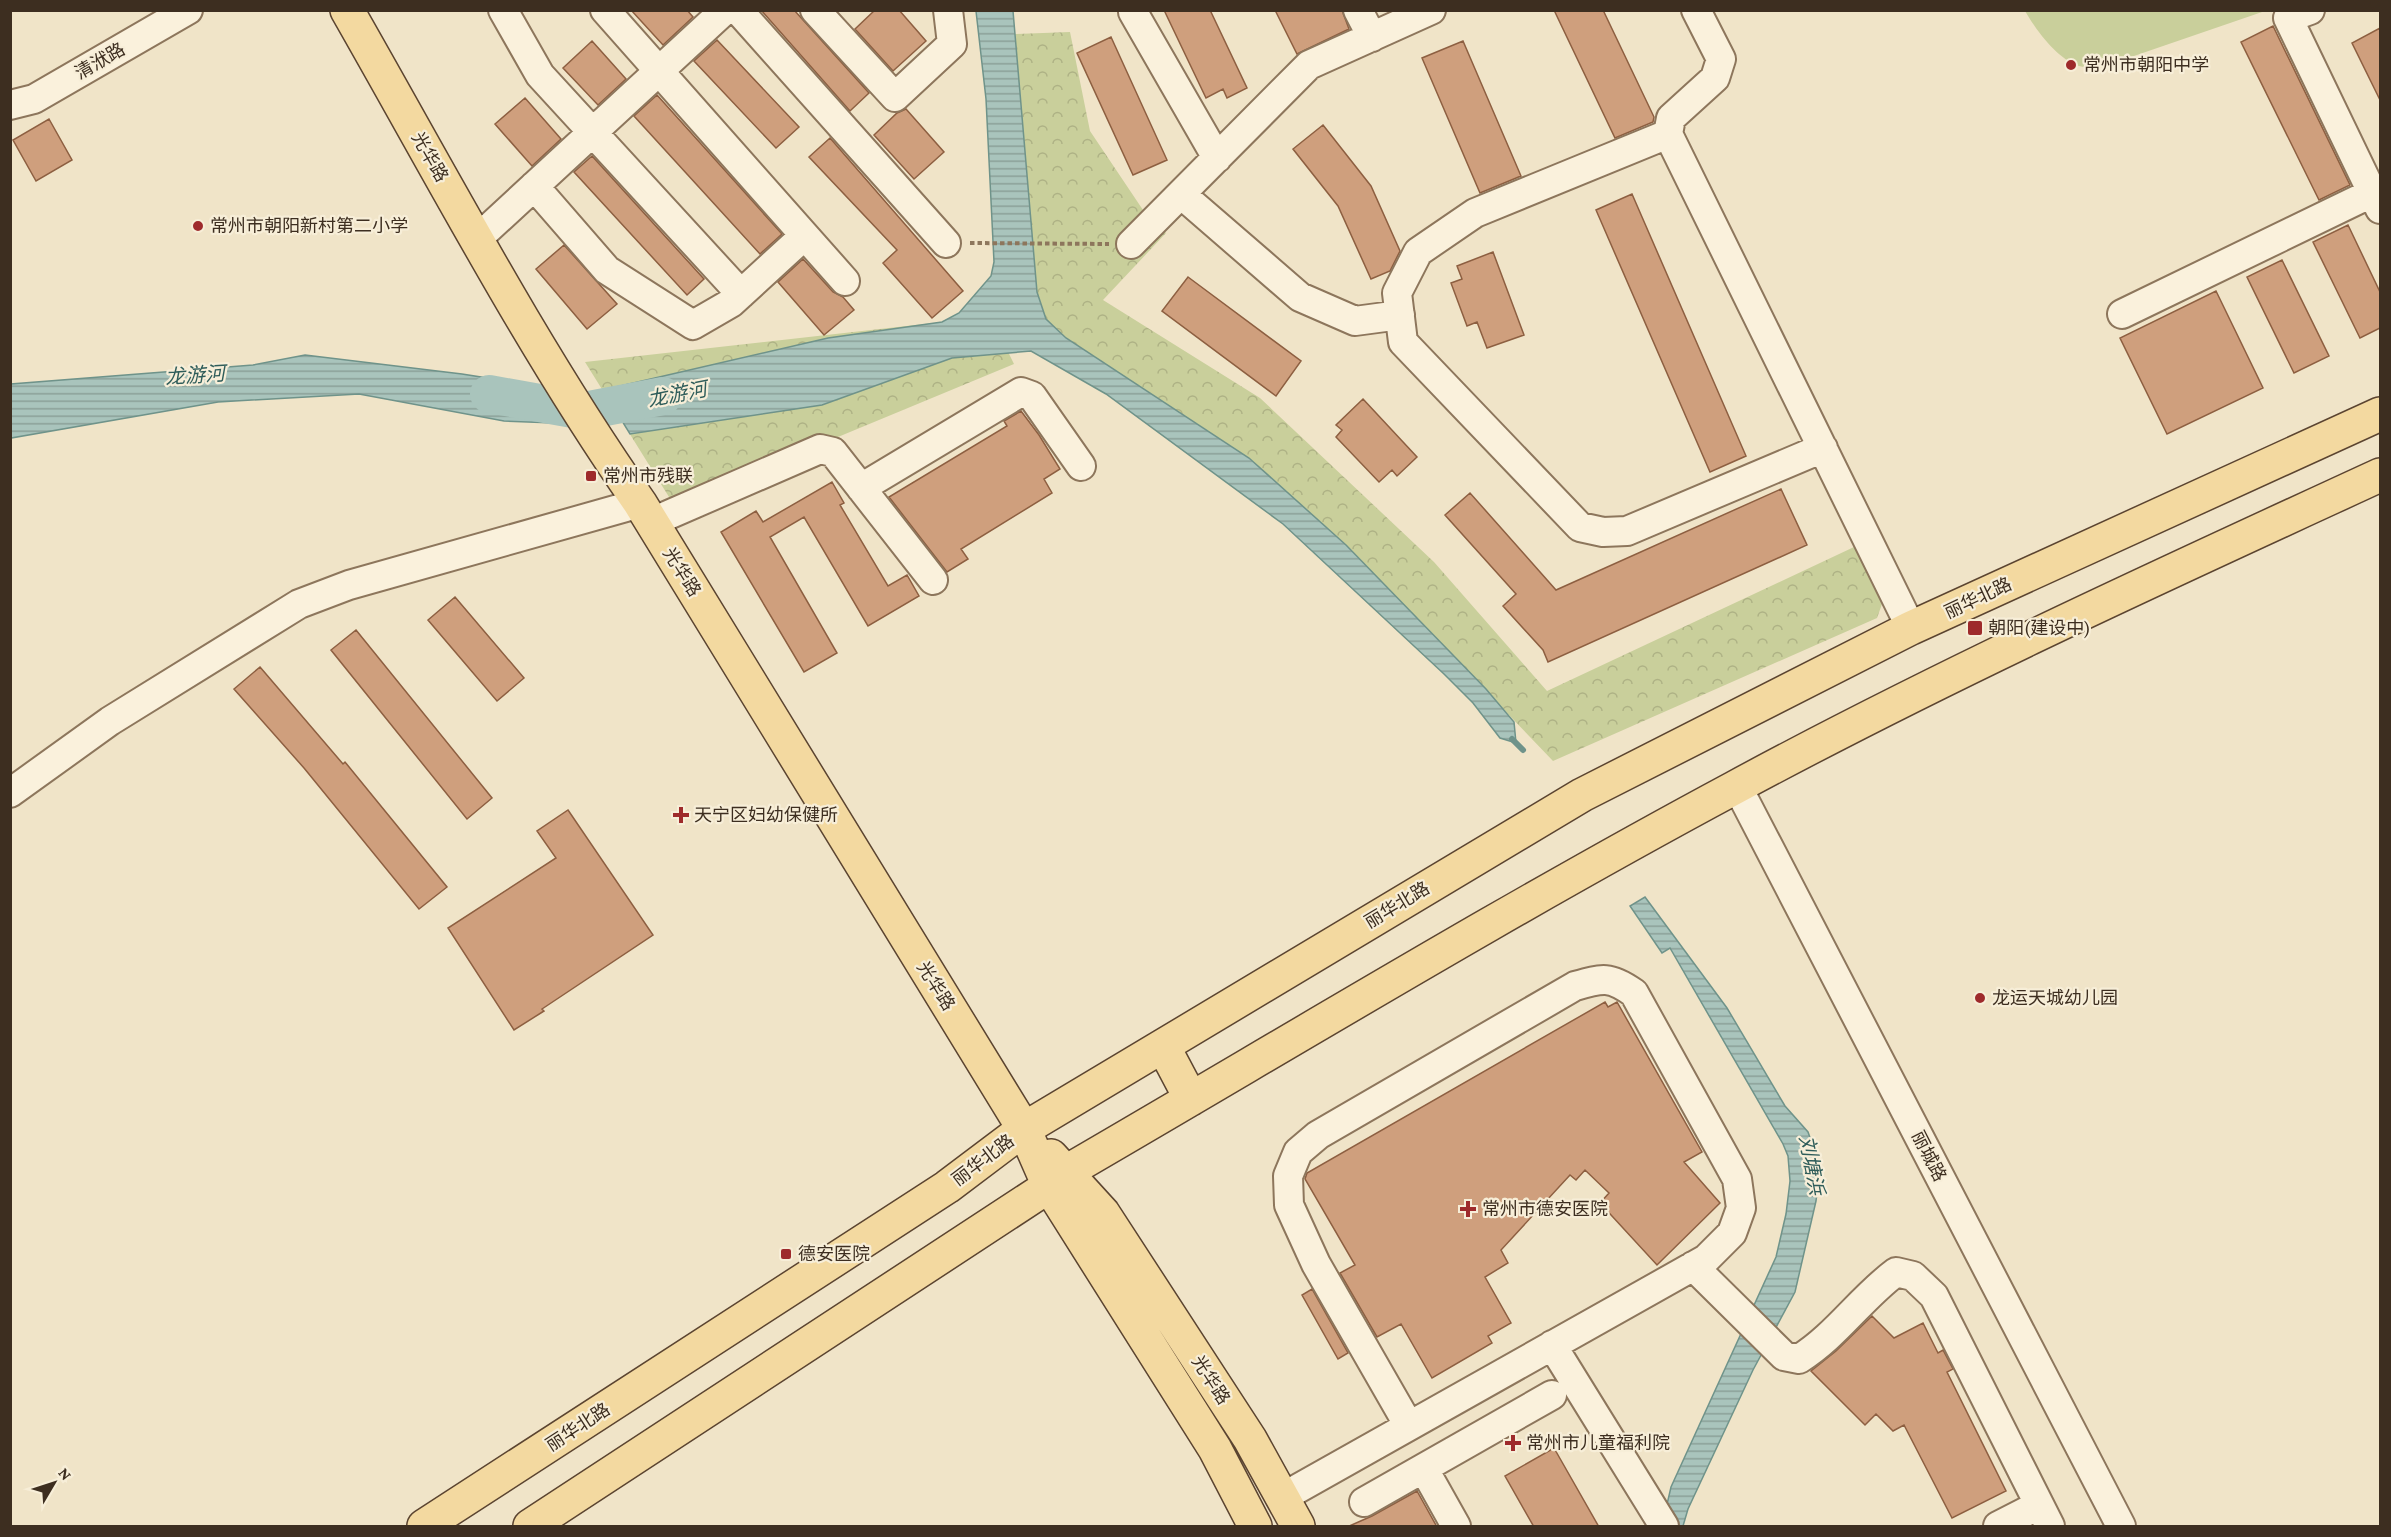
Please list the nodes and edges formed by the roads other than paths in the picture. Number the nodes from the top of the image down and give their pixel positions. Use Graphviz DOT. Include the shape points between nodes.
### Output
graph roads {
  1 [pos="188,10"];
  2 [pos="347,10"];
  3 [pos="503,10"];
  4 [pos="604,10"];
  5 [pos="725,10"];
  6 [pos="738,10"];
  7 [pos="815,10"];
  8 [pos="948,10"];
  9 [pos="1358,10"];
  10 [pos="1431,10"];
  11 [pos="1696,10"];
  12 [pos="2310,10"];
  13 [pos="1133,12"];
  14 [pos="1372,37"];
  15 [pos="658,72"];
  16 [pos="10,105"];
  17 [pos="593,132"];
  18 [pos="1668,134"];
  19 [pos="1216,158"];
  20 [pos="534,186"];
  21 [pos="1181,194"];
  22 [pos="2378,197"];
  23 [pos="804,236"];
  24 [pos="477,238"];
  25 [pos="946,243"];
  26 [pos="1131,244"];
  27 [pos="845,281"];
  28 [pos="741,294"];
  29 [pos="2122,314"];
  30 [pos="1400,315"];
  31 [pos="2380,414"];
  32 [pos="1823,448"];
  33 [pos="1082,466"];
  34 [pos="2380,475"];
  35 [pos="861,488"];
  36 [pos="646,513"];
  37 [pos="933,580"];
  38 [pos="1911,628"];
  39 [pos="1737,786"];
  40 [pos="10,793"];
  41 [pos="1163,1046"];
  42 [pos="1191,1099"];
  43 [pos="1024,1129"];
  44 [pos="1057,1179"];
  45 [pos="1700,1273"];
  46 [pos="1552,1345"];
  47 [pos="1552,1395"];
  48 [pos="1409,1425"];
  49 [pos="1424,1469"];
  50 [pos="1283,1497"];
  51 [pos="1364,1502"];
  52 [pos="2044,1516"];
  53 [pos="1659,1519"];
  54 [pos="1460,1524"];
  55 [pos="424,1527"];
  56 [pos="530,1527"];
  57 [pos="1255,1527"];
  58 [pos="1298,1527"];
  59 [pos="1998,1527"];
  60 [pos="2121,1527"];
  1 -- 16 [label="street, 清洑路" via="34,99"];
  2 -- 24 [label="main road, 光华路"];
  3 -- 17 [label="street" via="540,75"];
  4 -- 15 [label="street"];
  5 -- 15 [label="street"];
  6 -- 25 [label="street"];
  7 -- 8 [label="street" via="895,97 952,44"];
  9 -- 14 [label="street"];
  10 -- 14 [label="street"];
  11 -- 18 [label="street" via="1721,59 1715,78 1671,118"];
  12 -- 22 [label="street" via="2288,18"];
  13 -- 19 [label="street"];
  14 -- 19 [label="street" via="1309,65"];
  15 -- 17 [label="street"];
  15 -- 23 [label="street"];
  17 -- 20 [label="street"];
  17 -- 28 [label="street"];
  18 -- 30 [label="street" via="1475,213 1418,252 1397,293"];
  18 -- 32 [label="street"];
  19 -- 21 [label="street"];
  20 -- 24 [label="street"];
  20 -- 28 [label="street" via="607,270 693,325"];
  21 -- 26 [label="street"];
  21 -- 30 [label="street" via="1300,297 1355,321"];
  22 -- 29 [label="street"];
  23 -- 27 [label="street"];
  23 -- 28 [label="street"];
  24 -- 36 [label="main road, 光华路" via="591,433"];
  30 -- 32 [label="street" via="1403,342 1580,527 1603,532 1627,531"];
  31 -- 38 [label="main road, 丽华北路"];
  32 -- 38 [label="street"];
  33 -- 35 [label="street" via="1032,396 1021,393"];
  34 -- 39 [label="main road" via="2027,638"];
  35 -- 36 [label="street" via="833,452 820,449"];
  35 -- 37 [label="street"];
  36 -- 40 [label="street" via="349,585 298,604 110,721"];
  36 -- 43 [label="main road, 光华路"];
  38 -- 41 [label="main road, 丽华北路" via="1582,795"];
  39 -- 42 [label="main road"];
  39 -- 60 [label="street, 丽城路"];
  41 -- 42 [label="main road"];
  41 -- 43 [label="main road, 丽华北路"];
  42 -- 44 [label="main road"];
  43 -- 44 [label="main road, 光华路"];
  43 -- 55 [label="main road, 丽华北路" via="947,1187"];
  44 -- 50 [label="main road, 光华路" via="1103,1213 1250,1439"];
  44 -- 56 [label="main road"];
  44 -- 57 [label="main road, 光华路" via="1215,1449"];
  45 -- 46 [label="street"];
  45 -- 48 [label="street" via="1706,1259 1732,1233 1741,1208 1737,1179 1634,993 1617,981 1597,979 1575,986 1318,1135 1298,1152 1288,1176 1289,1205 1316,1264"];
  45 -- 52 [label="street" via="1784,1356 1799,1359 1896,1272 1912,1276 1934,1296"];
  46 -- 48 [label="street"];
  46 -- 53 [label="street"];
  47 -- 49 [label="street"];
  48 -- 50 [label="street"];
  49 -- 51 [label="street"];
  49 -- 54 [label="street"];
  50 -- 58 [label="main road, 光华路"];
  52 -- 59 [label="street"];
}
